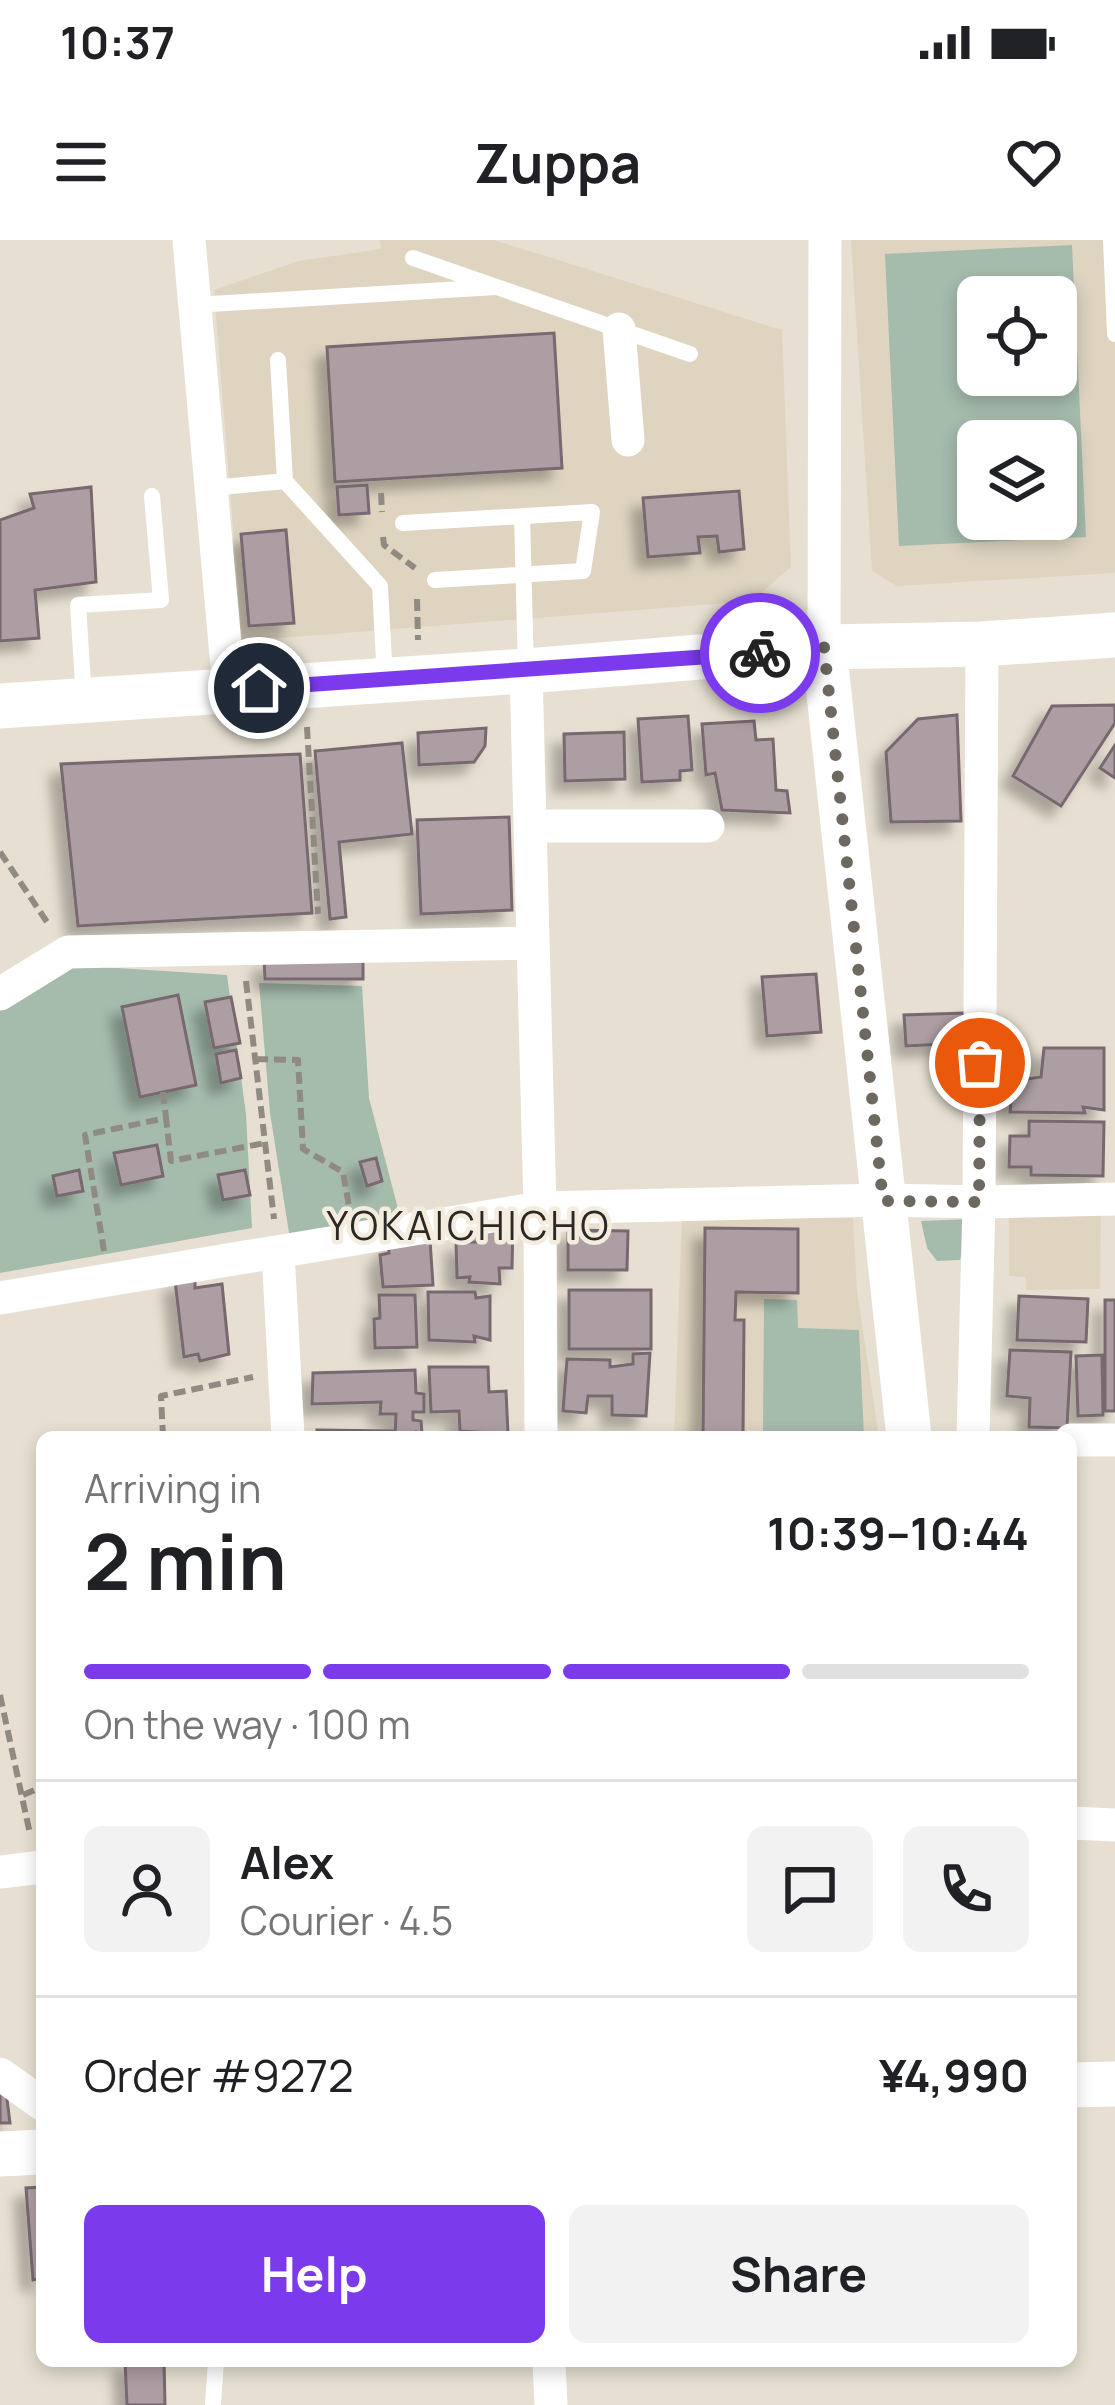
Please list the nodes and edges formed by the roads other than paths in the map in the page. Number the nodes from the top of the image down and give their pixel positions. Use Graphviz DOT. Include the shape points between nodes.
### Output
graph roads {
  1 [pos="189,240"];
  2 [pos="825,240"];
  3 [pos="1111,240"];
  4 [pos="413,258"];
  5 [pos="496,287"];
  6 [pos="194,304"];
  7 [pos="619,329"];
  8 [pos="1115,334"];
  9 [pos="690,355"];
  10 [pos="278,360"];
  11 [pos="628,440"];
  12 [pos="285,481"];
  13 [pos="212,488"];
  14 [pos="152,496"];
  15 [pos="521,516"];
  16 [pos="403,523"];
  17 [pos="524,574"];
  18 [pos="435,580"];
  19 [pos="1115,635"];
  20 [pos="982,644"];
  21 [pos="824,647"];
  22 [pos="526,671"];
  23 [pos="385,680"];
  24 [pos="229,689"];
  25 [pos="84,700"];
  26 [pos="0,706"];
  27 [pos="531,826"];
  28 [pos="708,826"];
  29 [pos="532,944"];
  30 [pos="0,994"];
  31 [pos="1115,1199"];
  32 [pos="883,1201"];
  33 [pos="979,1202"];
  34 [pos="540,1208"];
  35 [pos="276,1236"];
  36 [pos="0,1298"];
  37 [pos="288,1431"];
  38 [pos="541,1431"];
  39 [pos="908,1431"];
  40 [pos="973,1431"];
  41 [pos="1077,1440"];
  42 [pos="1115,1440"];
  43 [pos="1077,1823"];
  44 [pos="1115,1825"];
  45 [pos="36,1867"];
  46 [pos="0,1872"];
  47 [pos="0,2074"];
  48 [pos="1115,2084"];
  49 [pos="1077,2086"];
  50 [pos="36,2100"];
  51 [pos="36,2152"];
  52 [pos="0,2154"];
  53 [pos="216,2367"];
  54 [pos="549,2367"];
  55 [pos="213,2405"];
  56 [pos="551,2405"];
  1 -- 6 [label="street"];
  2 -- 21 [label="street"];
  3 -- 8 [label="lane"];
  4 -- 5 [label="lane"];
  5 -- 6 [label="lane"];
  5 -- 7 [label="lane"];
  6 -- 13 [label="street"];
  7 -- 9 [label="lane"];
  7 -- 11 [label="street"];
  10 -- 12 [label="lane"];
  12 -- 13 [label="lane"];
  12 -- 23 [label="lane" via="380,586"];
  13 -- 24 [label="street"];
  14 -- 25 [label="lane" via="161,600 78,605"];
  15 -- 16 [label="lane"];
  15 -- 17 [label="lane"];
  15 -- 17 [label="lane" via="592,512 583,571"];
  17 -- 18 [label="lane"];
  17 -- 22 [label="lane"];
  19 -- 20 [label="main road"];
  20 -- 21 [label="main road"];
  20 -- 33 [label="street"];
  21 -- 22 [label="main road"];
  21 -- 32 [label="main road"];
  22 -- 23 [label="main road"];
  22 -- 27 [label="street"];
  23 -- 24 [label="main road"];
  24 -- 25 [label="main road"];
  25 -- 26 [label="main road"];
  27 -- 28 [label="street"];
  27 -- 29 [label="street"];
  29 -- 30 [label="street" via="68,952"];
  29 -- 34 [label="street"];
  31 -- 33 [label="street"];
  32 -- 33 [label="street"];
  32 -- 34 [label="street"];
  32 -- 39 [label="main road"];
  33 -- 40 [label="street"];
  34 -- 35 [label="street" via="355,1240"];
  34 -- 38 [label="street"];
  35 -- 36 [label="street" via="109,1280"];
  35 -- 37 [label="street"];
  41 -- 42 [label="street"];
  43 -- 44 [label="street"];
  45 -- 46 [label="street"];
  47 -- 50 [label="street"];
  48 -- 49 [label="main road"];
  51 -- 52 [label="main road"];
  53 -- 55 [label="lane"];
  54 -- 56 [label="street"];
}
